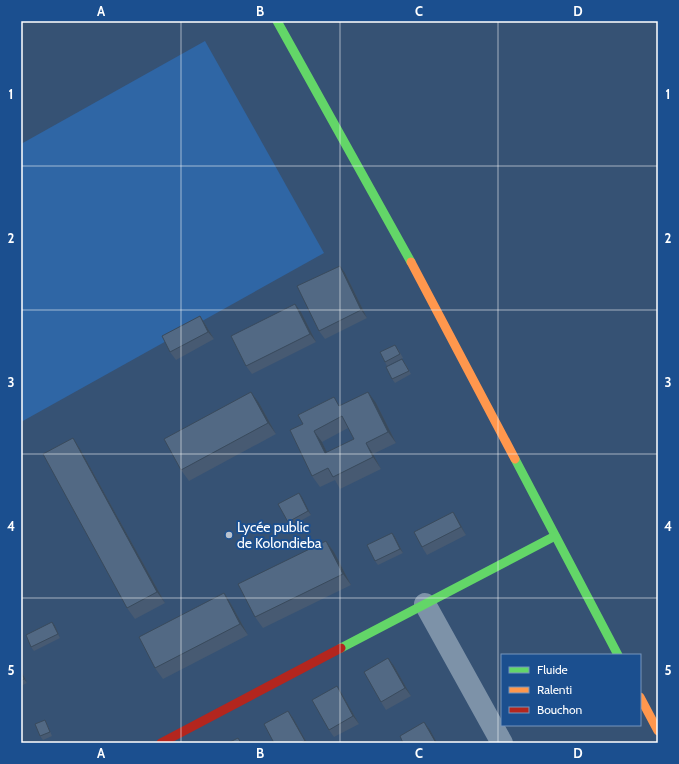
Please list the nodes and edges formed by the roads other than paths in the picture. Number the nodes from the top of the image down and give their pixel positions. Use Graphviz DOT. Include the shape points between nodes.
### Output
graph roads {
  1 [pos="277,21"];
  2 [pos="555,536"];
  3 [pos="425,604"];
  4 [pos="617,654"];
  5 [pos="641,699"];
  6 [pos="658,731"];
  7 [pos="161,743"];
  8 [pos="502,743"];
  1 -- 2 [label="main road" via="417,272"];
  2 -- 3 [label="main road"];
  2 -- 4 [label="main road"];
  3 -- 7 [label="main road"];
  3 -- 8 [label="street"];
  5 -- 6 [label="main road"];
}
